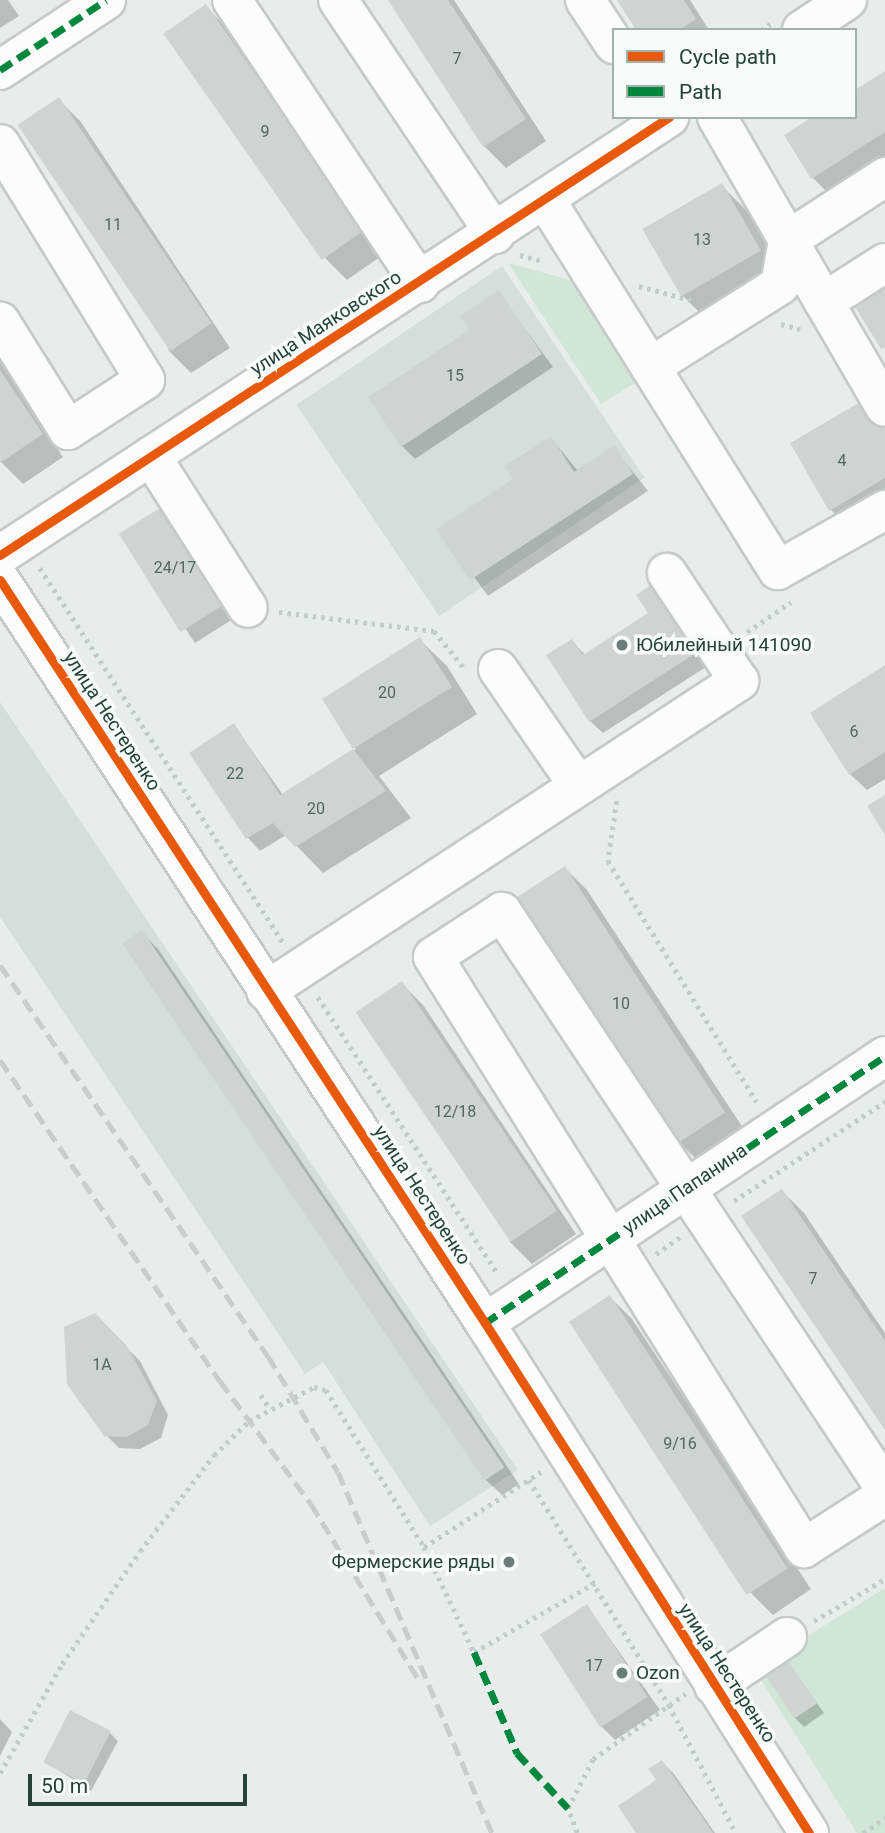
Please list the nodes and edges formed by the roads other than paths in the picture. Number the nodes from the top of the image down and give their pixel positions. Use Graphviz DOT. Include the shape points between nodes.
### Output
graph roads {
  1 [pos="106,0"];
  2 [pos="232,0"];
  3 [pos="338,0"];
  4 [pos="585,0"];
  5 [pos="847,0"];
  6 [pos="805,28"];
  7 [pos="612,41"];
  8 [pos="0,70"];
  9 [pos="663,119"];
  10 [pos="719,119"];
  11 [pos="0,144"];
  12 [pos="885,177"];
  13 [pos="545,199"];
  14 [pos="486,239"];
  15 [pos="788,240"];
  16 [pos="885,263"];
  17 [pos="420,283"];
  18 [pos="824,302"];
  19 [pos="0,321"];
  20 [pos="650,367"];
  21 [pos="885,407"];
  22 [pos="151,456"];
  23 [pos="885,510"];
  24 [pos="0,555"];
  25 [pos="667,573"];
  26 [pos="0,580"];
  27 [pos="248,608"];
  28 [pos="503,676"];
  29 [pos="578,785"];
  30 [pos="266,991"];
  31 [pos="885,1056"];
  32 [pos="684,1189"];
  33 [pos="609,1240"];
  34 [pos="485,1323"];
  35 [pos="885,1488"];
  36 [pos="885,1496"];
  37 [pos="787,1637"];
  38 [pos="702,1688"];
  39 [pos="809,1833"];
  1 -- 8 [label="street"];
  2 -- 17 [label="street"];
  3 -- 14 [label="street"];
  4 -- 7 [label="street"];
  5 -- 6 [label="street"];
  9 -- 13 [label="street, улица Маяковского"];
  10 -- 15 [label="street"];
  11 -- 19 [label="street" via="145,380 68,430"];
  12 -- 15 [label="street"];
  13 -- 14 [label="street, улица Маяковского"];
  13 -- 20 [label="street"];
  14 -- 17 [label="street, улица Маяковского"];
  15 -- 18 [label="street"];
  15 -- 20 [label="street" via="780,285"];
  16 -- 18 [label="street"];
  17 -- 22 [label="street, улица Маяковского"];
  18 -- 21 [label="street"];
  20 -- 23 [label="street" via="778,570"];
  22 -- 24 [label="street, улица Маяковского"];
  22 -- 27 [label="street"];
  25 -- 29 [label="street" via="739,681"];
  26 -- 30 [label="street, улица Нестеренко"];
  28 -- 29 [label="street"];
  29 -- 30 [label="street"];
  30 -- 34 [label="street, улица Нестеренко"];
  31 -- 32 [label="street, улица Папанина"];
  32 -- 33 [label="street, улица Папанина"];
  32 -- 33 [label="street" via="502,912 433,957"];
  32 -- 35 [label="street"];
  33 -- 34 [label="street, улица Папанина"];
  33 -- 36 [label="street" via="804,1548"];
  34 -- 38 [label="street, улица Нестеренко" via="569,1453"];
  37 -- 38 [label="street"];
  38 -- 39 [label="street, улица Нестеренко"];
}
